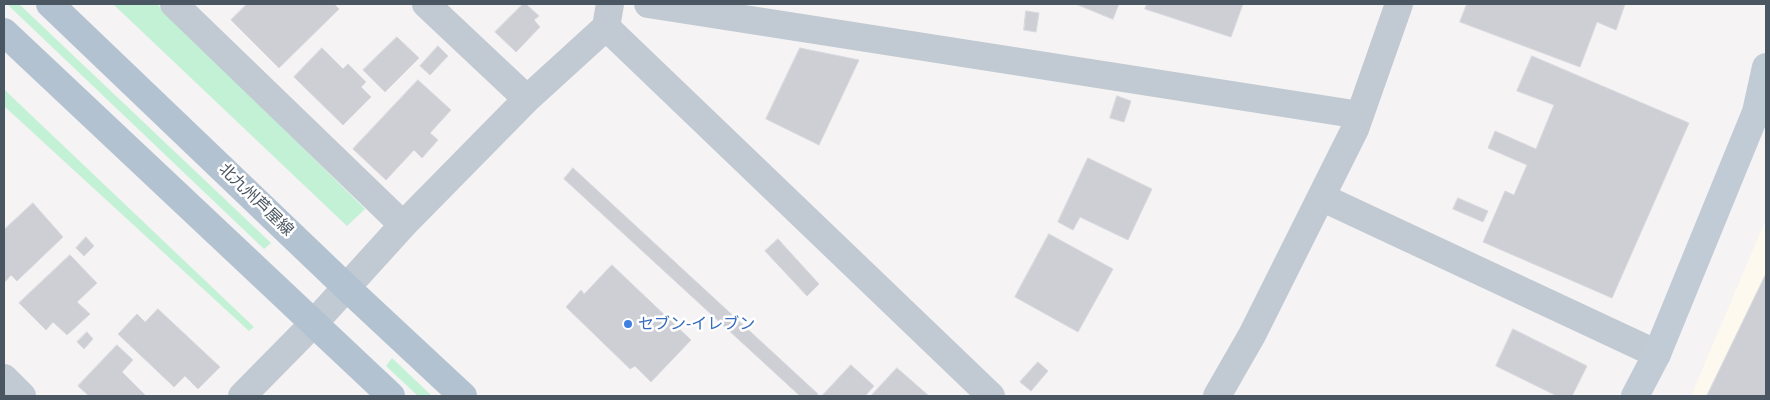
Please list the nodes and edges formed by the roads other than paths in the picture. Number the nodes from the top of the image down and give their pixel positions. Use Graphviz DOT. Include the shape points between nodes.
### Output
graph roads {
  1 [pos="50,4"];
  2 [pos="174,4"];
  3 [pos="426,4"];
  4 [pos="648,4"];
  5 [pos="1399,4"];
  6 [pos="608,15"];
  7 [pos="4,32"];
  8 [pos="1766,67"];
  9 [pos="527,99"];
  10 [pos="1761,114"];
  11 [pos="1360,116"];
  12 [pos="1321,197"];
  13 [pos="404,225"];
  14 [pos="346,286"];
  15 [pos="314,323"];
  16 [pos="1657,354"];
  17 [pos="4,378"];
  18 [pos="22,396"];
  19 [pos="242,396"];
  20 [pos="391,396"];
  21 [pos="463,396"];
  22 [pos="991,396"];
  23 [pos="1217,396"];
  24 [pos="1635,396"];
  1 -- 14 [label="main road, 北九州芦屋線"];
  2 -- 13 [label="street"];
  3 -- 9 [label="street"];
  4 -- 11 [label="street"];
  5 -- 11 [label="street"];
  6 -- 9 [label="street"];
  6 -- 22 [label="street"];
  7 -- 15 [label="main road"];
  8 -- 10 [label="street"];
  9 -- 13 [label="street"];
  10 -- 16 [label="street"];
  11 -- 12 [label="street"];
  12 -- 16 [label="street"];
  12 -- 23 [label="street" via="1252,336"];
  13 -- 14 [label="street"];
  14 -- 15 [label="street"];
  14 -- 21 [label="main road, 北九州芦屋線"];
  15 -- 19 [label="street"];
  15 -- 20 [label="main road"];
  16 -- 24 [label="street"];
  17 -- 18 [label="street"];
}
